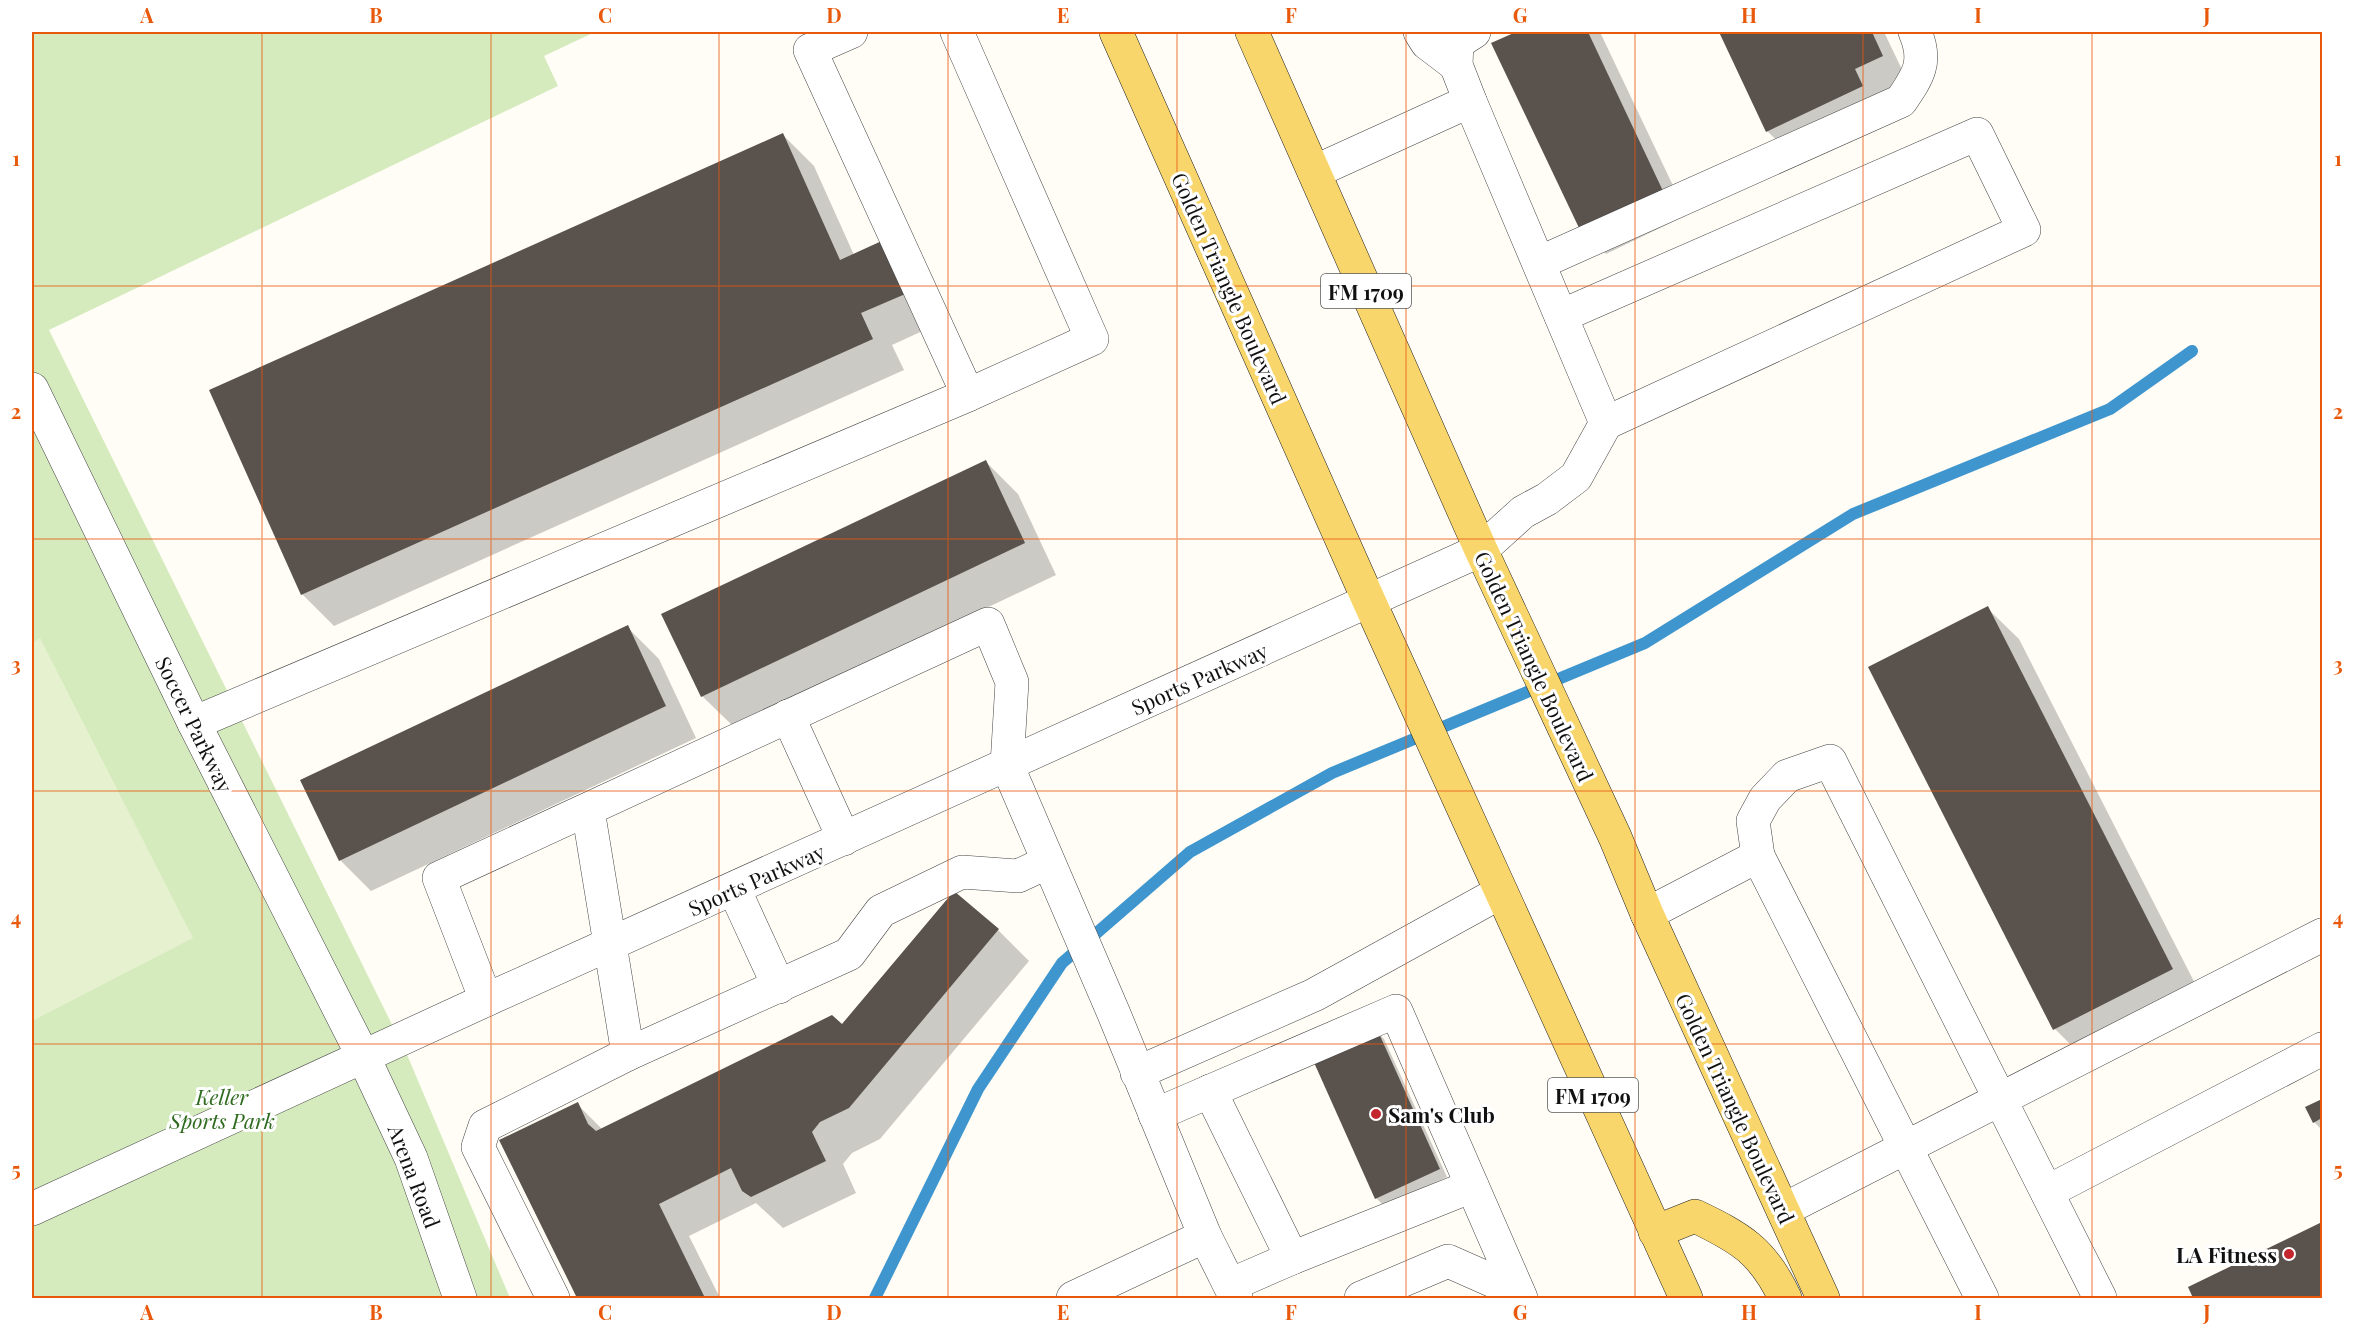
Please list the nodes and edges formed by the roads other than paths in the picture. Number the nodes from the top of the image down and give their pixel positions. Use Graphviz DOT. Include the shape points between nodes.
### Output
graph roads {
  1 [pos="851,32"];
  2 [pos="957,32"];
  3 [pos="1116,32"];
  4 [pos="1252,32"];
  5 [pos="1420,32"];
  6 [pos="1474,32"];
  7 [pos="1915,32"];
  8 [pos="1456,65"];
  9 [pos="1470,101"];
  10 [pos="1314,172"];
  11 [pos="1539,263"];
  12 [pos="1561,316"];
  13 [pos="32,389"];
  14 [pos="968,395"];
  15 [pos="1606,423"];
  16 [pos="1481,550"];
  17 [pos="1369,601"];
  18 [pos="788,716"];
  19 [pos="194,723"];
  20 [pos="1007,765"];
  21 [pos="588,810"];
  22 [pos="844,839"];
  23 [pos="1758,856"];
  24 [pos="1048,862"];
  25 [pos="734,889"];
  26 [pos="1501,892"];
  27 [pos="1647,914"];
  28 [pos="2322,935"];
  29 [pos="611,943"];
  30 [pos="779,987"];
  31 [pos="486,1000"];
  32 [pos="2322,1049"];
  33 [pos="628,1054"];
  34 [pos="363,1056"];
  35 [pos="1137,1073"];
  36 [pos="1210,1091"];
  37 [pos="2001,1100"];
  38 [pos="1155,1115"];
  39 [pos="1906,1147"];
  40 [pos="1472,1186"];
  41 [pos="2047,1192"];
  42 [pos="32,1209"];
  43 [pos="1783,1210"];
  44 [pos="1655,1232"];
  45 [pos="1205,1236"];
  46 [pos="1292,1258"];
  47 [pos="1407,1289"];
  48 [pos="1233,1292"];
  49 [pos="1519,1295"];
  50 [pos="460,1299"];
  51 [pos="553,1299"];
  52 [pos="1073,1299"];
  53 [pos="1361,1299"];
  54 [pos="1686,1299"];
  55 [pos="1785,1299"];
  56 [pos="1823,1299"];
  57 [pos="1982,1299"];
  58 [pos="2100,1299"];
  1 -- 14 [label="street" via="810,50"];
  2 -- 14 [label="street" via="1092,339"];
  3 -- 17 [label="main road, Golden Triangle Boulevard / FM 1709"];
  4 -- 10 [label="main road, Golden Triangle Boulevard / FM 1709"];
  5 -- 8 [label="street" via="1427,43"];
  6 -- 8 [label="street" via="1457,43"];
  7 -- 11 [label="street" via="1920,43 1921,73 1901,101"];
  8 -- 9 [label="street"];
  9 -- 10 [label="street"];
  9 -- 11 [label="street"];
  10 -- 16 [label="main road, Golden Triangle Boulevard / FM 1709"];
  11 -- 12 [label="street"];
  12 -- 15 [label="street"];
  12 -- 15 [label="street" via="1977,134 2024,230"];
  13 -- 19 [label="street, Soccer Parkway"];
  14 -- 19 [label="street"];
  15 -- 16 [label="street, Sports Parkway" via="1576,477 1523,512"];
  16 -- 17 [label="street, Sports Parkway"];
  16 -- 27 [label="main road, Golden Triangle Boulevard / FM 1709"];
  17 -- 20 [label="street, Sports Parkway"];
  17 -- 26 [label="main road, Golden Triangle Boulevard / FM 1709"];
  18 -- 20 [label="street" via="988,624 1012,681"];
  18 -- 21 [label="street"];
  18 -- 22 [label="street"];
  19 -- 34 [label="street, Soccer Parkway"];
  20 -- 22 [label="street, Sports Parkway"];
  20 -- 24 [label="street"];
  21 -- 29 [label="street"];
  21 -- 31 [label="street" via="439,878"];
  22 -- 25 [label="street, Sports Parkway"];
  23 -- 27 [label="street"];
  23 -- 37 [label="street" via="1753,821 1764,799 1786,776 1830,761"];
  23 -- 39 [label="street"];
  24 -- 30 [label="street" via="1018,876 962,872 881,910 849,954"];
  24 -- 35 [label="street"];
  25 -- 29 [label="street, Sports Parkway"];
  25 -- 30 [label="street"];
  26 -- 35 [label="street" via="1314,995"];
  26 -- 44 [label="main road, Golden Triangle Boulevard / FM 1709"];
  27 -- 43 [label="main road, Golden Triangle Boulevard / FM 1709"];
  28 -- 37 [label="street"];
  29 -- 31 [label="street, Sports Parkway"];
  29 -- 33 [label="street"];
  30 -- 33 [label="street"];
  31 -- 34 [label="street, Sports Parkway"];
  32 -- 41 [label="street"];
  33 -- 51 [label="street" via="485,1126 478,1147"];
  34 -- 42 [label="street, Sports Parkway"];
  34 -- 50 [label="street, Arena Road" via="411,1158"];
  35 -- 38 [label="street"];
  36 -- 38 [label="street"];
  36 -- 40 [label="street" via="1396,1011"];
  36 -- 46 [label="street"];
  37 -- 39 [label="street"];
  37 -- 41 [label="street"];
  38 -- 45 [label="street"];
  39 -- 43 [label="street"];
  39 -- 57 [label="street"];
  40 -- 46 [label="street"];
  40 -- 49 [label="street"];
  41 -- 58 [label="street"];
  43 -- 56 [label="main road, Golden Triangle Boulevard / FM 1709"];
  44 -- 54 [label="main road, Golden Triangle Boulevard / FM 1709"];
  44 -- 55 [label="main road" via="1695,1216 1740,1238 1773,1272"];
  45 -- 48 [label="street"];
  45 -- 52 [label="street"];
  46 -- 48 [label="street"];
  47 -- 49 [label="street" via="1448,1261"];
  47 -- 53 [label="street"];
}
